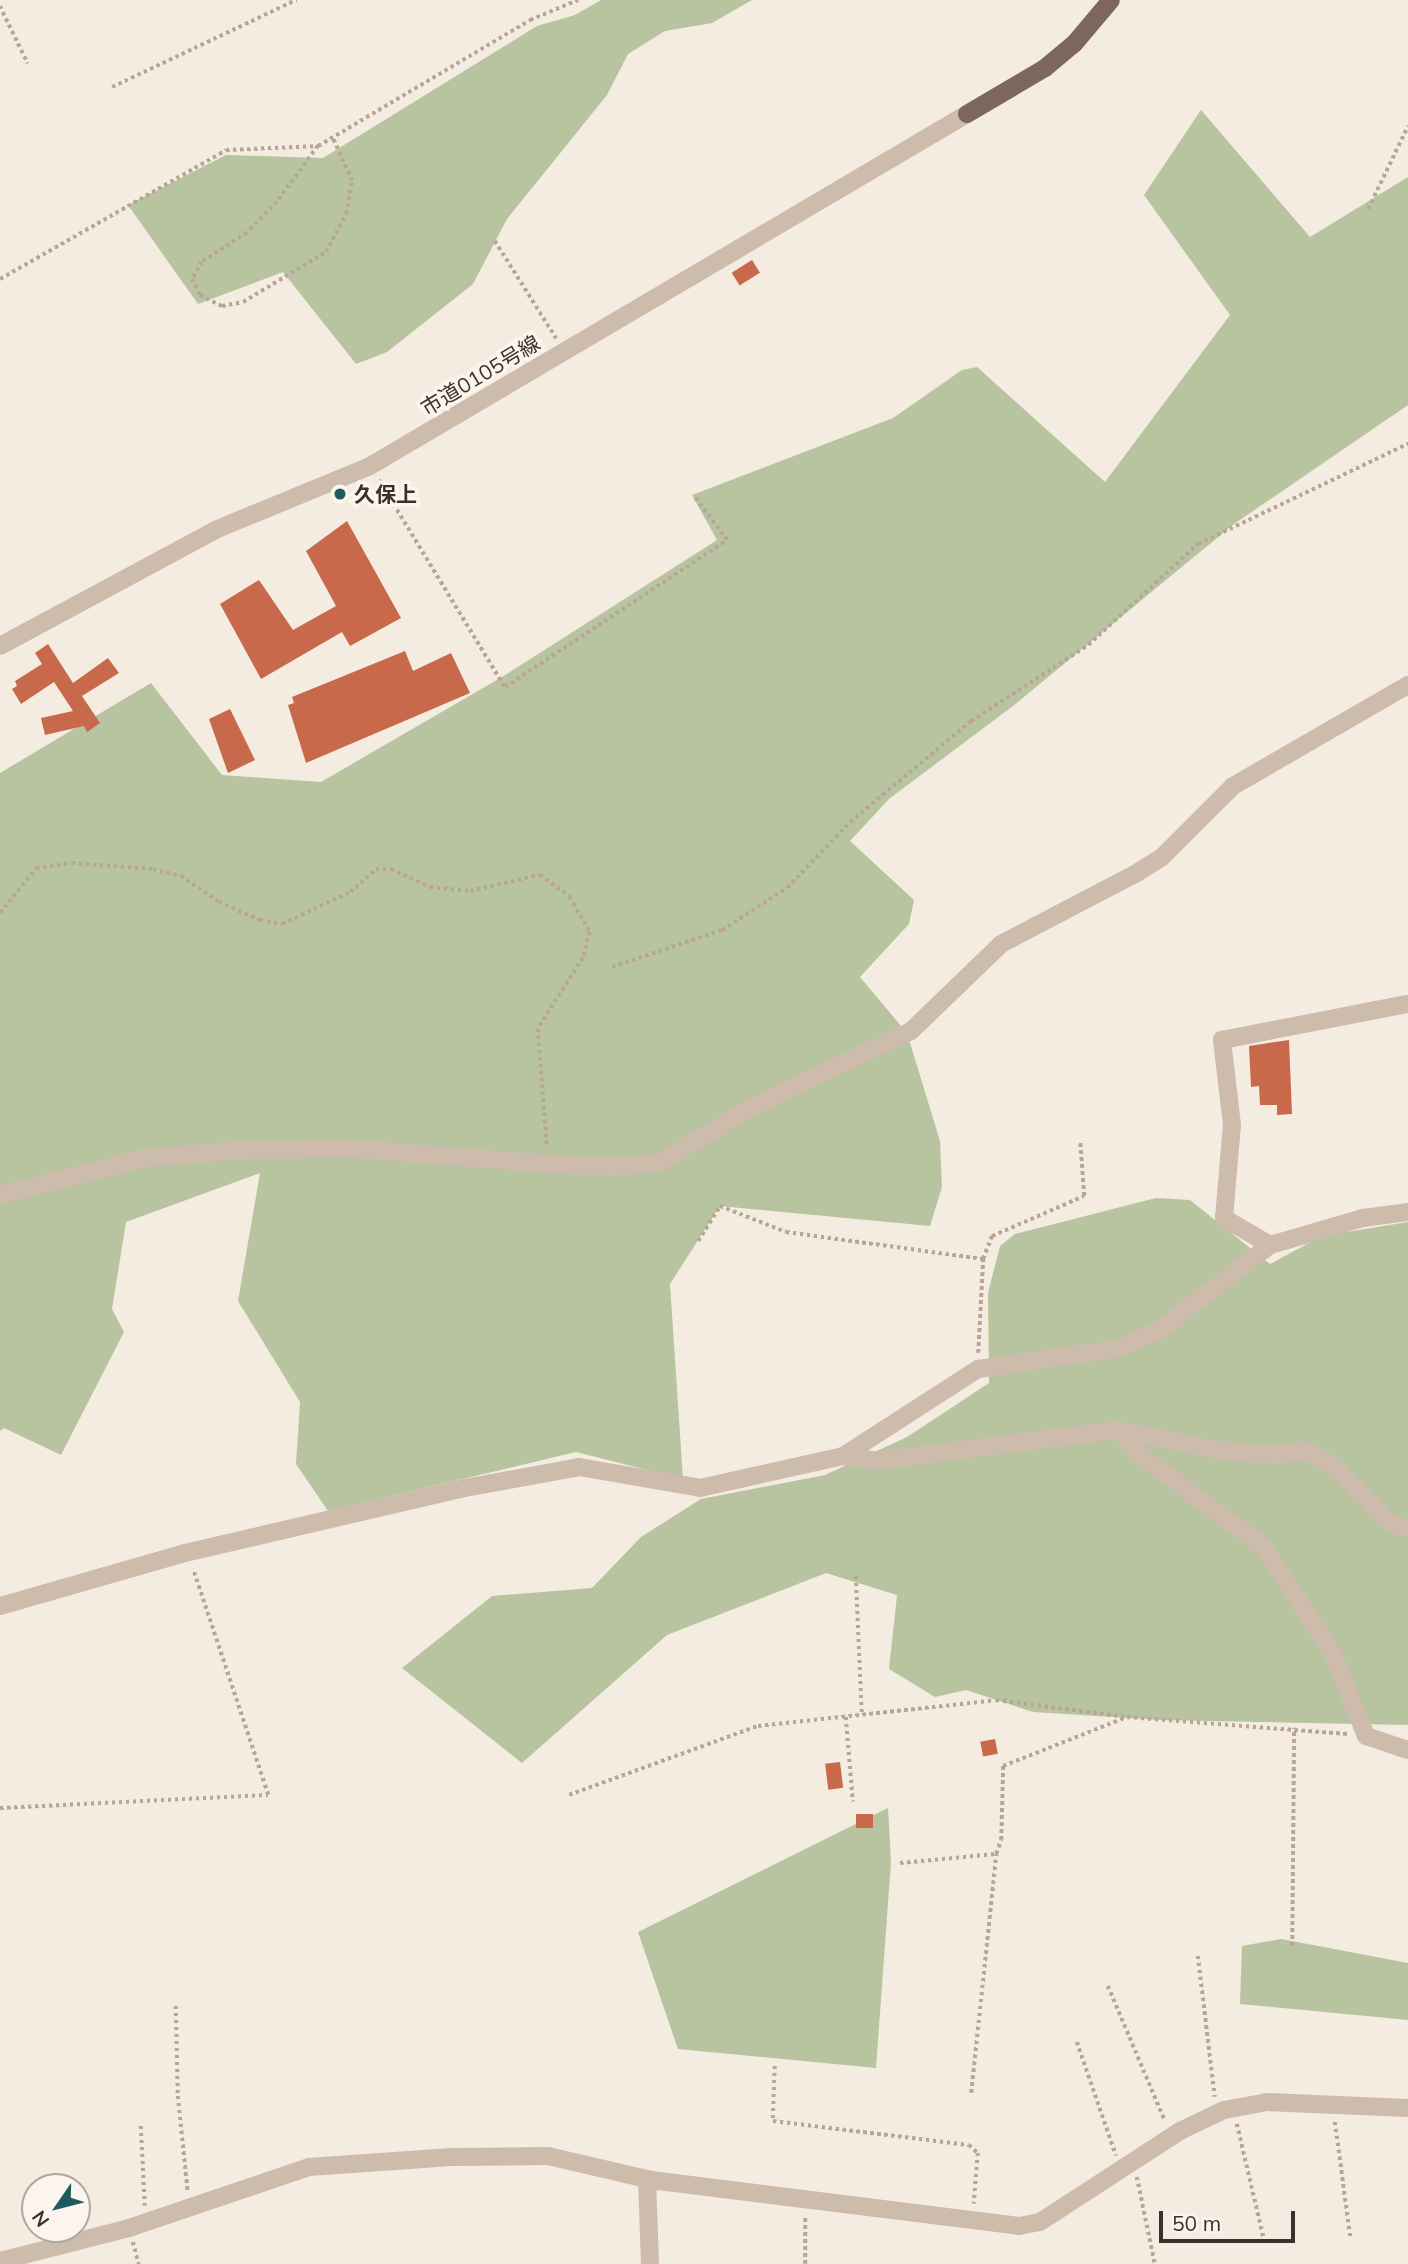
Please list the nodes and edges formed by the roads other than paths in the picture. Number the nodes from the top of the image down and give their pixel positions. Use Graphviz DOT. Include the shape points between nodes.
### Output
graph roads {
  1 [pos="1111,0"];
  2 [pos="967,114"];
  3 [pos="0,646"];
  4 [pos="1408,685"];
  5 [pos="1408,1004"];
  6 [pos="0,1195"];
  7 [pos="1408,1213"];
  8 [pos="1270,1245"];
  9 [pos="1117,1430"];
  10 [pos="843,1456"];
  11 [pos="1408,1529"];
  12 [pos="0,1606"];
  13 [pos="1408,1750"];
  14 [pos="1408,2108"];
  15 [pos="647,2179"];
  16 [pos="0,2262"];
  17 [pos="650,2264"];
  1 -- 2 [label="main road" via="1065,52"];
  2 -- 3 [label="street, 市道0105号線" via="370,466 215,530"];
  4 -- 6 [label="street" via="1233,786 1161,857 1135,874 1001,944 911,1031 748,1108 661,1162 615,1167 345,1148 228,1151 144,1158"];
  5 -- 8 [label="street" via="1222,1040 1232,1125 1224,1218"];
  7 -- 8 [label="street" via="1363,1218"];
  8 -- 10 [label="street" via="1158,1330 1121,1348 978,1369"];
  9 -- 10 [label="street" via="877,1461"];
  9 -- 11 [label="street" via="1219,1450 1273,1455 1303,1450 1329,1462 1391,1523"];
  9 -- 13 [label="street" via="1144,1458 1264,1547 1334,1656 1366,1736"];
  10 -- 12 [label="street" via="700,1489 579,1467 465,1488 185,1553"];
  14 -- 15 [label="street" via="1267,2102 1225,2110 1171,2136 1040,2222 1019,2226"];
  15 -- 16 [label="street" via="548,2156 309,2167 146,2222"];
  15 -- 17 [label="street"];
}
